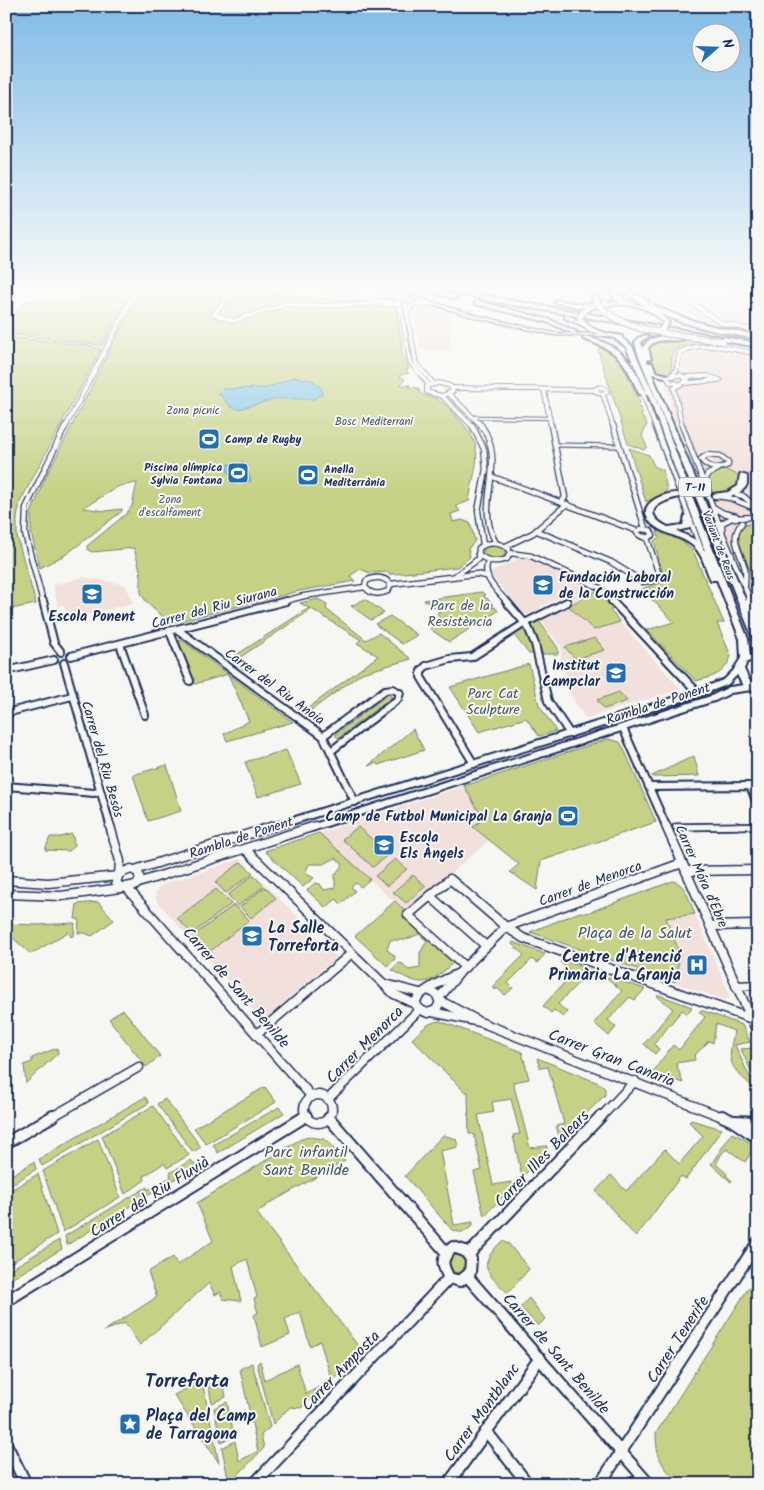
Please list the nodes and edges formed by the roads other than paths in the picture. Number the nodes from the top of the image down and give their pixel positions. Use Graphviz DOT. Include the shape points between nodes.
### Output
graph roads {
  1 [pos="101,359"];
  2 [pos="409,359"];
  3 [pos="415,359"];
  4 [pos="625,359"];
  5 [pos="633,359"];
  6 [pos="635,359"];
  7 [pos="644,359"];
  8 [pos="648,359"];
  9 [pos="679,359"];
  10 [pos="676,372"];
  11 [pos="670,375"];
  12 [pos="684,376"];
  13 [pos="685,383"];
  14 [pos="432,384"];
  15 [pos="453,388"];
  16 [pos="544,390"];
  17 [pos="449,394"];
  18 [pos="643,394"];
  19 [pos="442,396"];
  20 [pos="474,417"];
  21 [pos="550,418"];
  22 [pos="555,445"];
  23 [pos="620,446"];
  24 [pos="690,448"];
  25 [pos="707,455"];
  26 [pos="720,468"];
  27 [pos="743,476"];
  28 [pos="493,477"];
  29 [pos="705,486"];
  30 [pos="742,487"];
  31 [pos="733,493"];
  32 [pos="676,495"];
  33 [pos="716,496"];
  34 [pos="746,498"];
  35 [pos="564,503"];
  36 [pos="712,506"];
  37 [pos="757,508"];
  38 [pos="758,517"];
  39 [pos="688,518"];
  40 [pos="742,520"];
  41 [pos="658,526"];
  42 [pos="645,528"];
  43 [pos="537,531"];
  44 [pos="637,531"];
  45 [pos="722,532"];
  46 [pos="648,538"];
  47 [pos="496,543"];
  48 [pos="483,545"];
  49 [pos="506,546"];
  50 [pos="701,549"];
  51 [pos="510,553"];
  52 [pos="478,554"];
  53 [pos="486,560"];
  54 [pos="474,562"];
  55 [pos="450,576"];
  56 [pos="486,576"];
  57 [pos="391,584"];
  58 [pos="744,586"];
  59 [pos="365,587"];
  60 [pos="750,600"];
  61 [pos="567,602"];
  62 [pos="731,612"];
  63 [pos="525,623"];
  64 [pos="754,627"];
  65 [pos="178,630"];
  66 [pos="170,632"];
  67 [pos="758,640"];
  68 [pos="120,644"];
  69 [pos="61,652"];
  70 [pos="71,656"];
  71 [pos="758,656"];
  72 [pos="746,659"];
  73 [pos="54,660"];
  74 [pos="64,663"];
  75 [pos="739,669"];
  76 [pos="6,671"];
  77 [pos="190,681"];
  78 [pos="755,688"];
  79 [pos="698,693"];
  80 [pos="72,696"];
  81 [pos="6,713"];
  82 [pos="145,715"];
  83 [pos="623,728"];
  84 [pos="567,734"];
  85 [pos="323,736"];
  86 [pos="571,744"];
  87 [pos="331,751"];
  88 [pos="474,764"];
  89 [pos="6,786"];
  90 [pos="649,787"];
  91 [pos="100,792"];
  92 [pos="358,801"];
  93 [pos="347,805"];
  94 [pos="758,806"];
  95 [pos="367,810"];
  96 [pos="351,815"];
  97 [pos="758,826"];
  98 [pos="676,827"];
  99 [pos="245,849"];
  100 [pos="120,861"];
  101 [pos="682,863"];
  102 [pos="133,869"];
  103 [pos="758,870"];
  104 [pos="686,871"];
  105 [pos="118,875"];
  106 [pos="6,880"];
  107 [pos="130,886"];
  108 [pos="6,894"];
  109 [pos="430,896"];
  110 [pos="758,925"];
  111 [pos="710,926"];
  112 [pos="506,927"];
  113 [pos="486,946"];
  114 [pos="352,953"];
  115 [pos="462,970"];
  116 [pos="383,983"];
  117 [pos="758,985"];
  118 [pos="736,986"];
  119 [pos="424,992"];
  120 [pos="439,999"];
  121 [pos="418,1007"];
  122 [pos="432,1012"];
  123 [pos="755,1020"];
  124 [pos="480,1022"];
  125 [pos="257,1034"];
  126 [pos="758,1034"];
  127 [pos="139,1067"];
  128 [pos="635,1081"];
  129 [pos="312,1097"];
  130 [pos="328,1099"];
  131 [pos="307,1116"];
  132 [pos="329,1118"];
  133 [pos="733,1121"];
  134 [pos="758,1122"];
  135 [pos="758,1138"];
  136 [pos="6,1143"];
  137 [pos="758,1242"];
  138 [pos="446,1252"];
  139 [pos="468,1254"];
  140 [pos="468,1276"];
  141 [pos="449,1278"];
  142 [pos="6,1301"];
  143 [pos="540,1358"];
  144 [pos="486,1432"];
  145 [pos="6,1444"];
  146 [pos="621,1452"];
  147 [pos="26,1484"];
  148 [pos="254,1484"];
  149 [pos="448,1484"];
  150 [pos="528,1484"];
  151 [pos="600,1484"];
  152 [pos="649,1484"];
  1 -- 69 [label="street" via="26,508 25,534 54,643"];
  2 -- 14 [label="street" via="417,373"];
  3 -- 14 [label="street"];
  4 -- 18 [label="highway"];
  5 -- 18 [label="highway"];
  6 -- 62 [label="highway, Variant de Reus / T-11" via="655,405"];
  7 -- 64 [label="highway, Variant de Reus / T-11"];
  8 -- 11 [label="highway" via="654,373"];
  9 -- 10 [label="street"];
  10 -- 11 [label="street"];
  10 -- 12 [label="street"];
  11 -- 12 [label="street"];
  11 -- 13 [label="street" via="667,378 670,382"];
  12 -- 13 [label="street" via="688,380"];
  12 -- 13 [label="street" via="714,376 720,380"];
  13 -- 24 [label="street" via="677,385 674,390"];
  14 -- 15 [label="street" via="447,384"];
  14 -- 19 [label="street" via="426,388 427,392"];
  15 -- 16 [label="street"];
  15 -- 17 [label="street"];
  16 -- 21 [label="street"];
  16 -- 23 [label="street" via="593,390 603,394"];
  17 -- 19 [label="street"];
  17 -- 20 [label="street"];
  18 -- 39 [label="street"];
  19 -- 48 [label="street" via="471,424 484,449 486,469 478,511"];
  20 -- 21 [label="street"];
  20 -- 28 [label="street" via="491,443 495,462"];
  21 -- 22 [label="street"];
  22 -- 23 [label="street"];
  22 -- 35 [label="street"];
  23 -- 42 [label="street"];
  24 -- 25 [label="street" via="698,454"];
  24 -- 29 [label="street"];
  25 -- 26 [label="street" via="701,459 703,464"];
  25 -- 26 [label="street" via="727,460 728,466"];
  26 -- 29 [label="street" via="708,474"];
  27 -- 30 [label="highway"];
  28 -- 35 [label="street"];
  28 -- 47 [label="street" via="487,502 490,529"];
  29 -- 36 [label="street"];
  30 -- 31 [label="highway"];
  30 -- 34 [label="street"];
  31 -- 33 [label="highway"];
  31 -- 34 [label="street"];
  32 -- 41 [label="highway" via="652,506 650,516"];
  33 -- 37 [label="street"];
  34 -- 37 [label="street"];
  35 -- 43 [label="street"];
  35 -- 44 [label="street"];
  36 -- 40 [label="street"];
  36 -- 45 [label="street"];
  38 -- 40 [label="street"];
  39 -- 41 [label="highway" via="684,528 672,530"];
  39 -- 50 [label="street"];
  40 -- 45 [label="street" via="723,522"];
  40 -- 58 [label="street" via="733,536 746,571"];
  41 -- 50 [label="highway" via="688,538"];
  42 -- 44 [label="street"];
  42 -- 46 [label="street" via="654,534"];
  43 -- 46 [label="street" via="611,562 638,580 648,582 657,580 659,576"];
  43 -- 49 [label="street"];
  44 -- 46 [label="street" via="640,536"];
  45 -- 58 [label="street"];
  47 -- 48 [label="street"];
  47 -- 49 [label="street"];
  48 -- 52 [label="street"];
  49 -- 51 [label="street"];
  50 -- 62 [label="highway"];
  51 -- 53 [label="street" via="503,561"];
  51 -- 79 [label="street" via="531,556 600,588"];
  52 -- 53 [label="street"];
  52 -- 54 [label="street"];
  53 -- 54 [label="street"];
  53 -- 56 [label="street"];
  54 -- 55 [label="street" via="462,572"];
  55 -- 56 [label="street"];
  55 -- 57 [label="street"];
  56 -- 63 [label="street"];
  57 -- 59 [label="street" via="388,591 379,594 369,592"];
  57 -- 59 [label="street" via="378,577 366,581"];
  58 -- 60 [label="street"];
  59 -- 65 [label="street, Carrer del Riu Siurana" via="304,596"];
  60 -- 64 [label="highway"];
  61 -- 63 [label="street"];
  62 -- 72 [label="highway, Variant de Reus / T-11" via="744,639"];
  63 -- 84 [label="street" via="532,634 548,701"];
  63 -- 88 [label="street" via="472,657 450,659 426,666 421,671 421,677"];
  64 -- 67 [label="highway, T-11"];
  65 -- 66 [label="street, Carrer del Riu Siurana"];
  65 -- 85 [label="street, Carrer del Riu Anoia"];
  66 -- 68 [label="street, Carrer del Riu Siurana"];
  66 -- 77 [label="street"];
  68 -- 70 [label="street, Carrer del Riu Siurana"];
  68 -- 82 [label="street"];
  69 -- 70 [label="street"];
  69 -- 73 [label="street"];
  70 -- 74 [label="street"];
  71 -- 72 [label="highway"];
  72 -- 75 [label="highway"];
  73 -- 74 [label="street"];
  73 -- 76 [label="street"];
  74 -- 80 [label="street, Carrer del Riu Besòs"];
  75 -- 78 [label="highway" via="743,679"];
  75 -- 79 [label="street, Rambla de Ponent" via="726,682"];
  78 -- 83 [label="street, Rambla de Ponent" via="730,690"];
  79 -- 84 [label="street, Rambla de Ponent"];
  80 -- 81 [label="street"];
  80 -- 91 [label="street, Carrer del Riu Besòs"];
  83 -- 86 [label="street, Rambla de Ponent"];
  83 -- 90 [label="street, Carrer Móra d'Ebre"];
  84 -- 86 [label="street"];
  84 -- 88 [label="street, Rambla de Ponent"];
  85 -- 87 [label="street, Carrer del Riu Anoia"];
  85 -- 87 [label="street" via="384,690 393,689 400,693 398,699"];
  86 -- 95 [label="street, Rambla de Ponent"];
  87 -- 92 [label="street, Carrer del Riu Anoia"];
  88 -- 92 [label="street, Rambla de Ponent"];
  89 -- 91 [label="street"];
  90 -- 94 [label="street" via="750,786"];
  90 -- 101 [label="street, Carrer Móra d'Ebre"];
  91 -- 100 [label="street, Carrer del Riu Besòs"];
  92 -- 93 [label="street, Rambla de Ponent"];
  92 -- 95 [label="street" via="367,804"];
  93 -- 96 [label="street"];
  93 -- 102 [label="street, Rambla de Ponent"];
  95 -- 96 [label="street, Rambla de Ponent"];
  96 -- 99 [label="street, Rambla de Ponent"];
  97 -- 98 [label="street"];
  99 -- 107 [label="street, Rambla de Ponent"];
  99 -- 114 [label="street"];
  100 -- 102 [label="street"];
  100 -- 105 [label="street, Carrer del Riu Besòs"];
  101 -- 104 [label="street, Carrer Móra d'Ebre"];
  101 -- 112 [label="street, Carrer de Menorca"];
  102 -- 105 [label="street, Rambla de Ponent"];
  102 -- 107 [label="street" via="140,875"];
  103 -- 104 [label="street"];
  104 -- 111 [label="street, Carrer Móra d'Ebre"];
  105 -- 106 [label="street" via="48,883"];
  105 -- 107 [label="street, Carrer del Riu Besòs" via="116,882"];
  107 -- 108 [label="street, Rambla de Ponent" via="63,897"];
  107 -- 125 [label="street, Carrer de Sant Benilde"];
  109 -- 112 [label="street" via="450,879"];
  109 -- 113 [label="street"];
  109 -- 115 [label="street" via="408,916"];
  110 -- 111 [label="street"];
  111 -- 118 [label="street, Carrer Móra d'Ebre"];
  112 -- 113 [label="street, Carrer de Menorca"];
  112 -- 123 [label="street" via="523,938"];
  113 -- 115 [label="street, Carrer de Menorca"];
  114 -- 116 [label="street"];
  114 -- 125 [label="street"];
  115 -- 119 [label="street, Carrer de Menorca"];
  115 -- 120 [label="street, Carrer de Menorca"];
  116 -- 119 [label="street"];
  116 -- 121 [label="street" via="394,994"];
  117 -- 118 [label="street"];
  118 -- 123 [label="street, Carrer Móra d'Ebre"];
  119 -- 120 [label="street" via="432,991"];
  119 -- 121 [label="street" via="416,1001"];
  120 -- 122 [label="street" via="439,1006"];
  120 -- 124 [label="street, Carrer Gran Canaria"];
  121 -- 122 [label="street" via="424,1012"];
  121 -- 130 [label="street, Carrer Menorca"];
  122 -- 124 [label="street, Carrer Gran Canaria"];
  123 -- 126 [label="street, Carrer Móra d'Ebre"];
  124 -- 128 [label="street, Carrer Gran Canaria"];
  125 -- 129 [label="street, Carrer de Sant Benilde"];
  127 -- 136 [label="street"];
  128 -- 133 [label="street, Carrer Gran Canaria"];
  128 -- 139 [label="street, Carrer Illes Balears"];
  129 -- 130 [label="street" via="319,1095"];
  129 -- 131 [label="street" via="305,1106"];
  130 -- 132 [label="street" via="331,1107"];
  131 -- 132 [label="street" via="318,1123"];
  131 -- 142 [label="street, Carrer del Riu Fluvià"];
  132 -- 138 [label="street"];
  133 -- 134 [label="street, Carrer Gran Canaria"];
  133 -- 135 [label="street, Carrer Gran Canaria"];
  137 -- 146 [label="street, Carrer Tenerife"];
  138 -- 139 [label="street" via="458,1247"];
  138 -- 141 [label="street" via="443,1267"];
  139 -- 140 [label="street" via="471,1268"];
  140 -- 141 [label="street" via="460,1281"];
  140 -- 143 [label="street, Carrer de Sant Benilde"];
  141 -- 148 [label="street, Carrer Amposta"];
  143 -- 144 [label="street, Carrer Montblanc"];
  143 -- 146 [label="street, Carrer de Sant Benilde"];
  144 -- 149 [label="street, Carrer Montblanc"];
  144 -- 150 [label="street"];
  145 -- 147 [label="street"];
  146 -- 151 [label="street, Carrer Tenerife"];
  146 -- 152 [label="street"];
}
